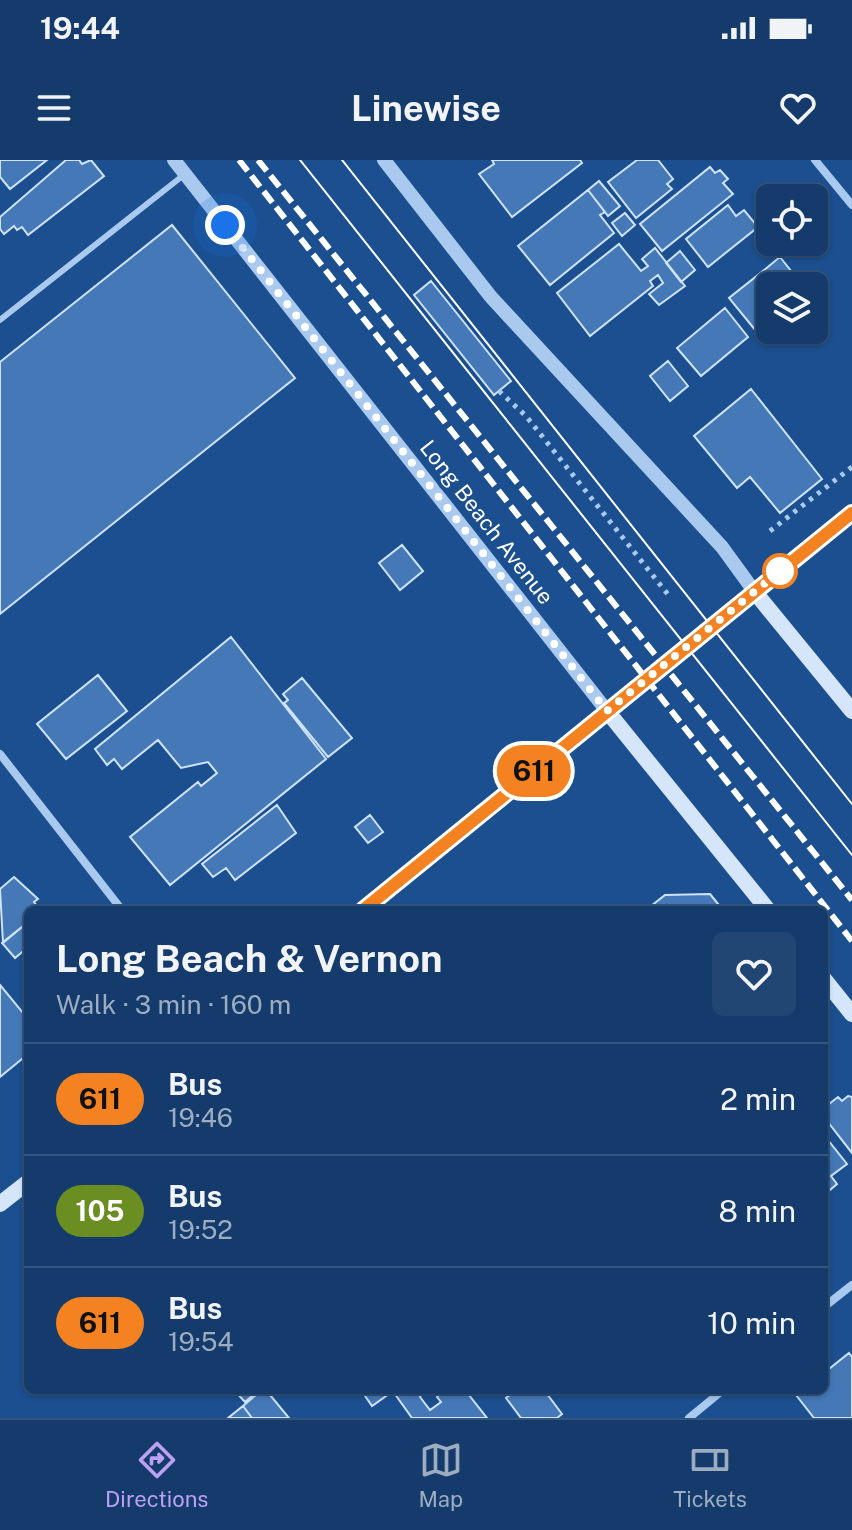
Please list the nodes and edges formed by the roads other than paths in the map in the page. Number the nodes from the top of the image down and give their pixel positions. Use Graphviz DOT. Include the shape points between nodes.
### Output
graph roads {
  1 [pos="174,160"];
  2 [pos="384,160"];
  3 [pos="815,160"];
  4 [pos="185,174"];
  5 [pos="852,205"];
  6 [pos="0,320"];
  7 [pos="852,513"];
  8 [pos="754,591"];
  9 [pos="607,711"];
  10 [pos="852,711"];
  11 [pos="0,754"];
  12 [pos="119,906"];
  13 [pos="368,906"];
  14 [pos="765,906"];
  15 [pos="828,984"];
  16 [pos="852,1014"];
  17 [pos="24,1185"];
  18 [pos="0,1204"];
  19 [pos="852,1285"];
  20 [pos="828,1304"];
  21 [pos="718,1394"];
  22 [pos="689,1418"];
  1 -- 4 [label="street, Long Beach Avenue"];
  2 -- 8 [label="street" via="491,297 722,547"];
  3 -- 5 [label="street"];
  4 -- 6 [label="lane"];
  4 -- 9 [label="street, Long Beach Avenue"];
  7 -- 8 [label="main road"];
  8 -- 9 [label="main road"];
  8 -- 10 [label="main road"];
  9 -- 13 [label="main road"];
  9 -- 14 [label="main road, Long Beach Avenue"];
  11 -- 12 [label="street"];
  15 -- 16 [label="main road"];
  17 -- 18 [label="main road"];
  19 -- 20 [label="street"];
  21 -- 22 [label="street"];
}
